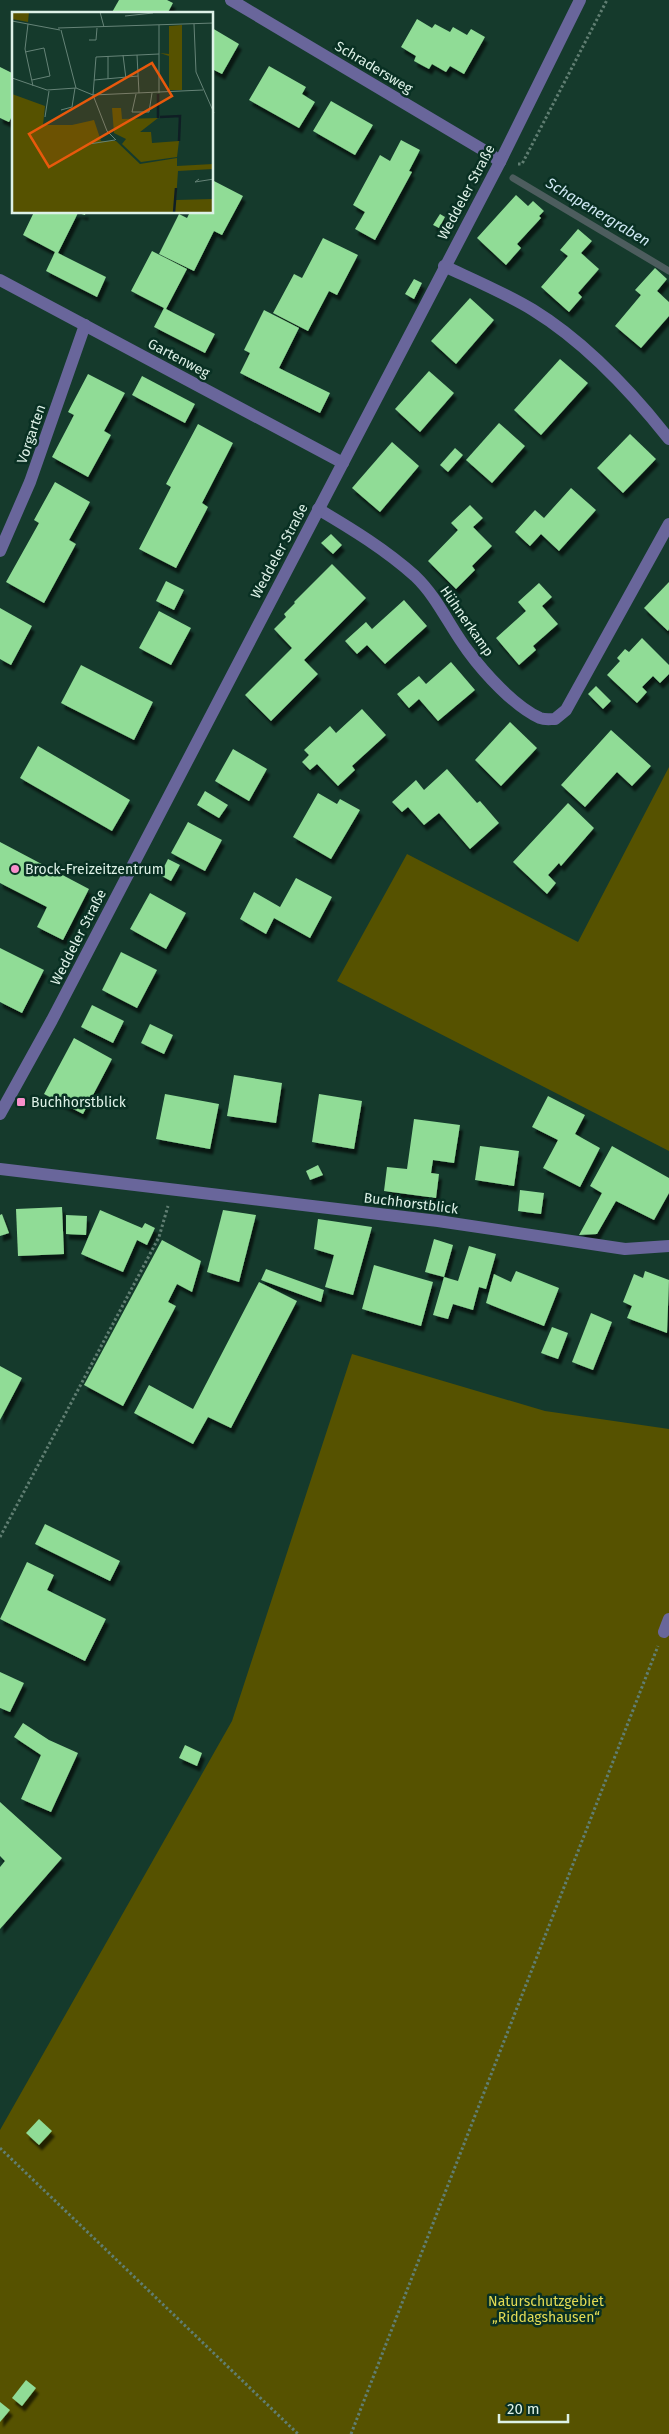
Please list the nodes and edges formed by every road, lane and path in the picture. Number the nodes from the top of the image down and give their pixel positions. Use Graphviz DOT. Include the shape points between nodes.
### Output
graph roads {
  1 [pos="231,0"];
  2 [pos="580,0"];
  3 [pos="607,0"];
  4 [pos="500,162"];
  5 [pos="444,266"];
  6 [pos="0,280"];
  7 [pos="85,325"];
  8 [pos="669,438"];
  9 [pos="343,463"];
  10 [pos="318,509"];
  11 [pos="669,524"];
  12 [pos="6,525"];
  13 [pos="0,551"];
  14 [pos="0,1114"];
  15 [pos="0,1168"];
  16 [pos="172,1189"];
  17 [pos="669,1246"];
  18 [pos="0,1537"];
  19 [pos="669,1619"];
  20 [pos="664,1632"];
  21 [pos="0,2148"];
  22 [pos="298,2434"];
  23 [pos="351,2434"];
  1 -- 4 [label="street, Schradersweg"];
  2 -- 4 [label="street, Weddeler Straße"];
  3 -- 4 [label="path" via="522,164"];
  4 -- 5 [label="street, Weddeler Straße"];
  5 -- 8 [label="street" via="526,306 557,327 622,385"];
  5 -- 9 [label="street, Weddeler Straße"];
  6 -- 7 [label="street, Gartenweg"];
  7 -- 9 [label="street, Gartenweg"];
  7 -- 12 [label="street, Vorgarten"];
  9 -- 10 [label="street, Weddeler Straße"];
  10 -- 11 [label="street, Hühnerkamp" via="375,544 416,578 438,603 467,651 486,673 527,710 542,719 555,719 566,710"];
  10 -- 14 [label="street, Weddeler Straße"];
  12 -- 13 [label="street, Vorgarten"];
  15 -- 16 [label="street, Buchhorstblick"];
  16 -- 17 [label="street, Buchhorstblick" via="438,1221 625,1249"];
  16 -- 18 [label="path" via="159,1237"];
  19 -- 20 [label="street"];
  20 -- 23 [label="path"];
  21 -- 22 [label="path"];
}
